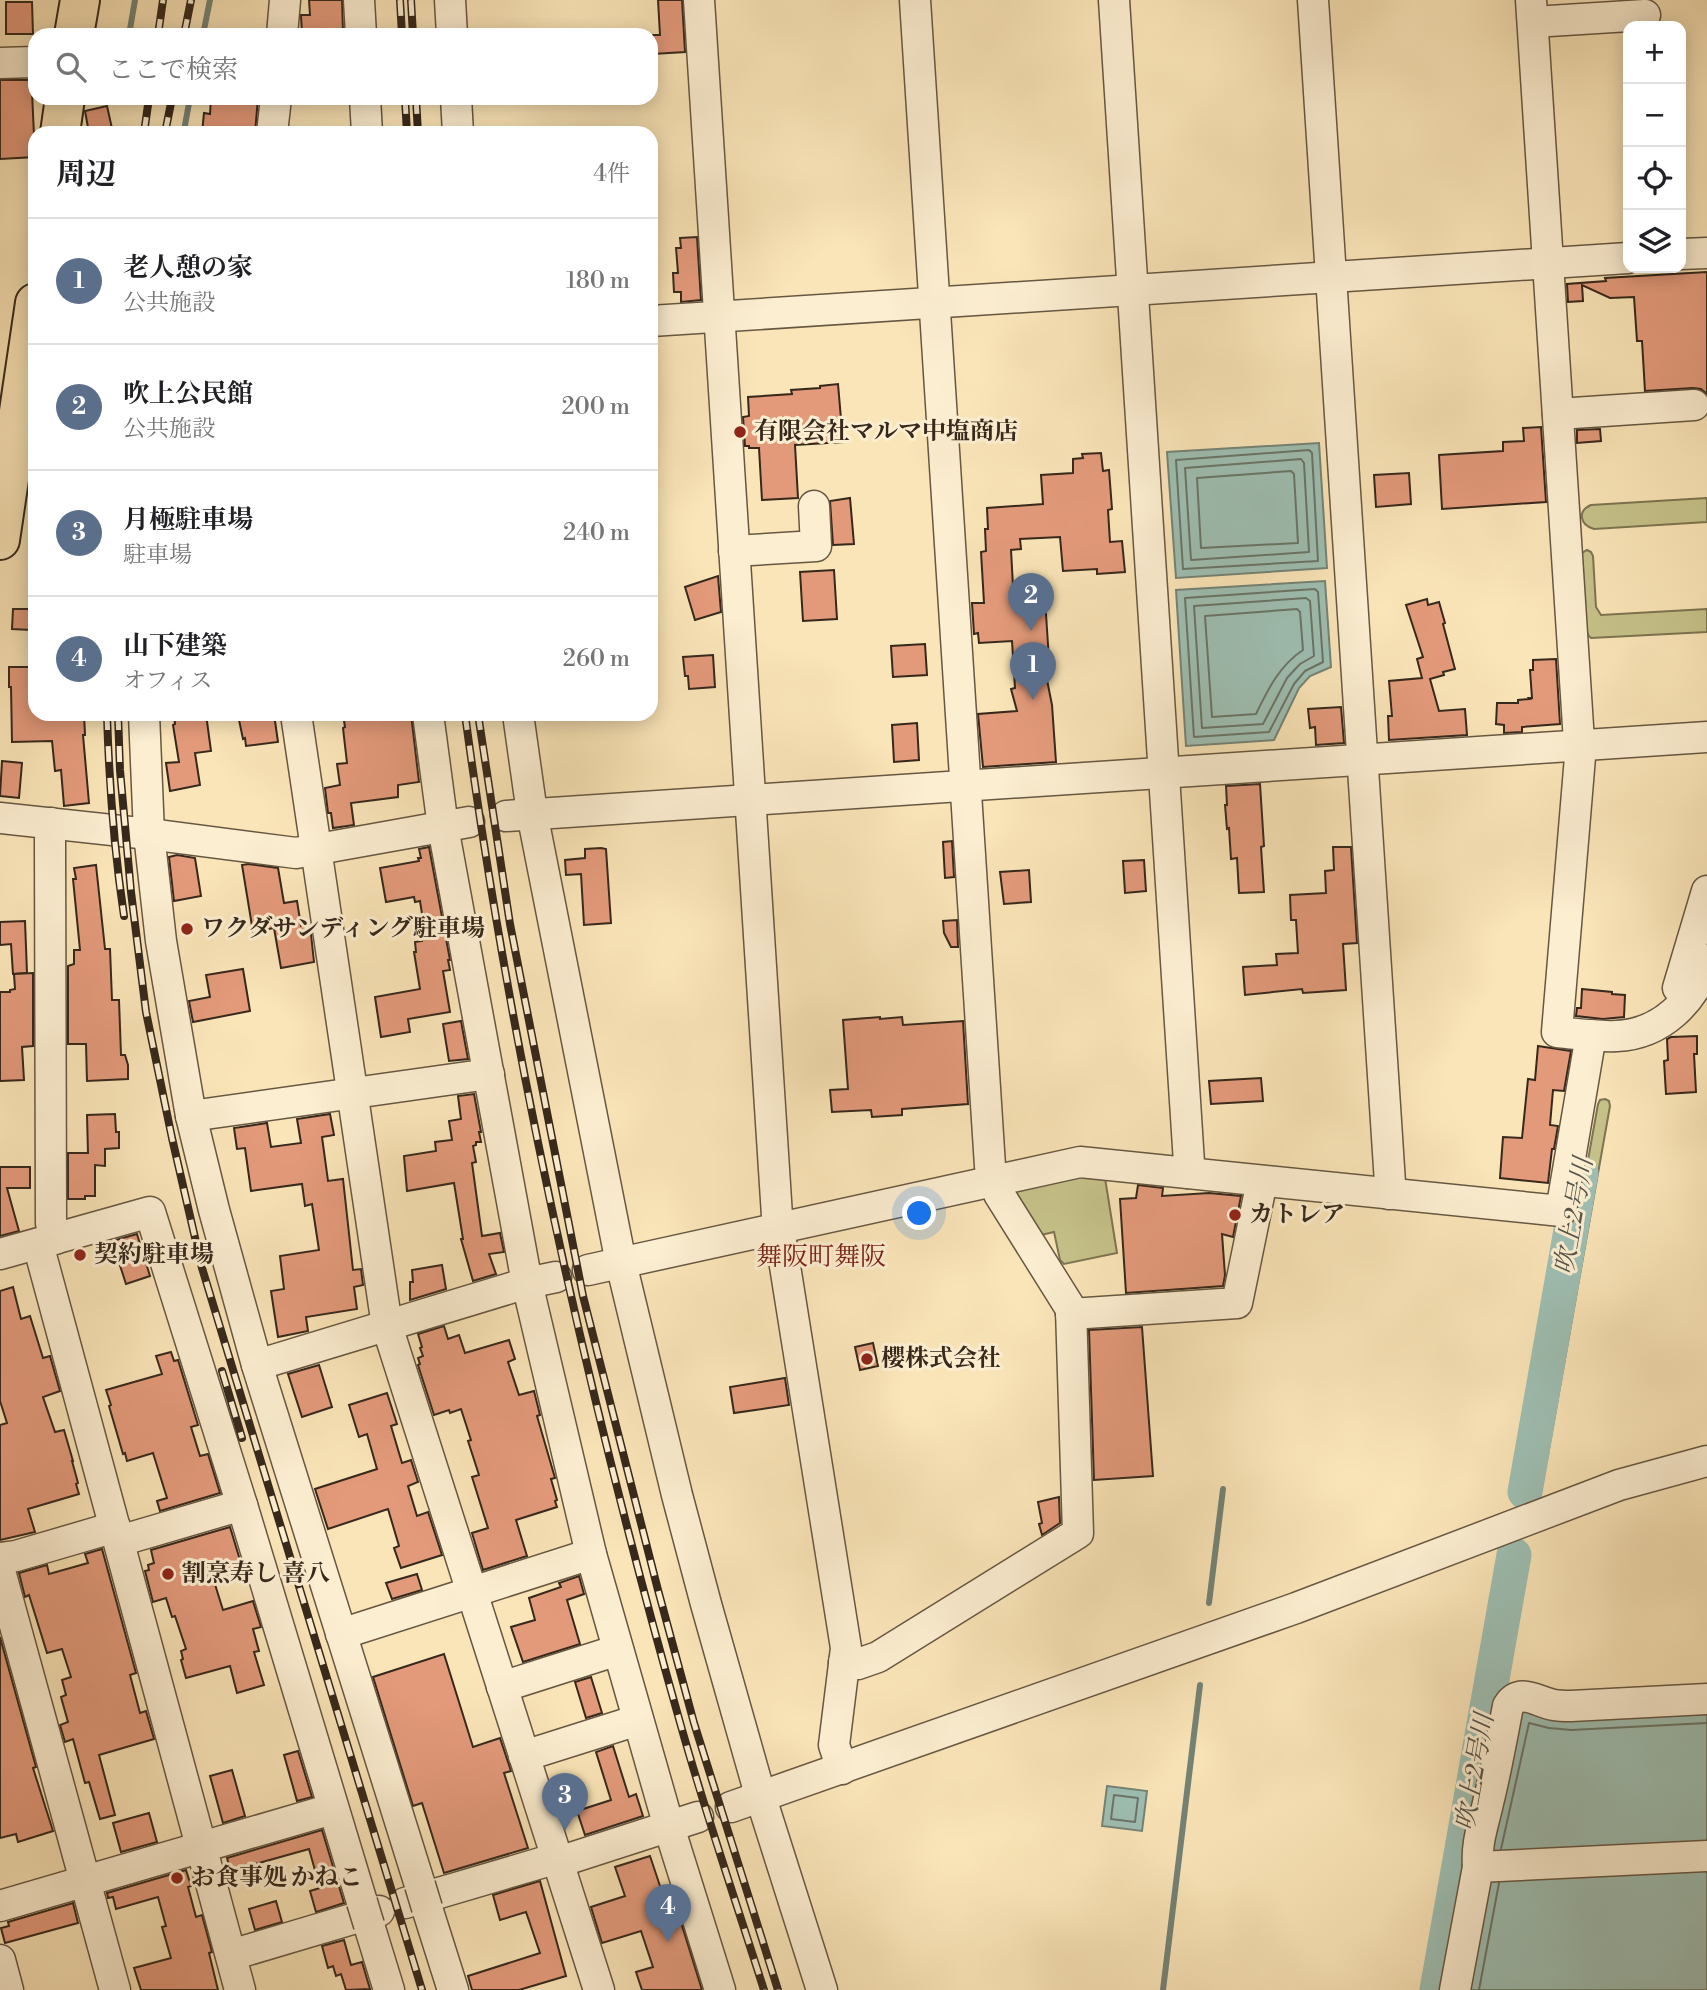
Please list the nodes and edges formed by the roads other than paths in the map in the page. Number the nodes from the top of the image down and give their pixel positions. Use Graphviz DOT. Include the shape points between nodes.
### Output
graph roads {
  1 [pos="80,0"];
  2 [pos="285,0"];
  3 [pos="359,0"];
  4 [pos="450,0"];
  5 [pos="699,0"];
  6 [pos="915,0"];
  7 [pos="1114,0"];
  8 [pos="1313,0"];
  9 [pos="1532,11"];
  10 [pos="1645,15"];
  11 [pos="75,28"];
  12 [pos="283,28"];
  13 [pos="361,28"];
  14 [pos="452,28"];
  15 [pos="28,62"];
  16 [pos="0,64"];
  17 [pos="64,105"];
  18 [pos="275,105"];
  19 [pos="365,105"];
  20 [pos="456,105"];
  21 [pos="61,126"];
  22 [pos="273,126"];
  23 [pos="367,126"];
  24 [pos="458,126"];
  25 [pos="1707,253"];
  26 [pos="1686,254"];
  27 [pos="1623,258"];
  28 [pos="1548,263"];
  29 [pos="1331,277"];
  30 [pos="1133,290"];
  31 [pos="934,303"];
  32 [pos="719,316"];
  33 [pos="658,320"];
  34 [pos="28,351"];
  35 [pos="1694,405"];
  36 [pos="1558,414"];
  37 [pos="814,506"];
  38 [pos="0,541"];
  39 [pos="734,551"];
  40 [pos="144,721"];
  41 [pos="297,721"];
  42 [pos="430,721"];
  43 [pos="518,721"];
  44 [pos="1707,737"];
  45 [pos="1579,745"];
  46 [pos="1362,759"];
  47 [pos="1163,772"];
  48 [pos="965,785"];
  49 [pos="750,799"];
  50 [pos="519,814"];
  51 [pos="0,818"];
  52 [pos="51,824"];
  53 [pos="456,825"];
  54 [pos="149,834"];
  55 [pos="315,849"];
  56 [pos="1707,891"];
  57 [pos="1707,960"];
  58 [pos="1670,1017"];
  59 [pos="1591,1035"];
  60 [pos="489,1074"];
  61 [pos="353,1093"];
  62 [pos="191,1115"];
  63 [pos="1188,1173"];
  64 [pos="995,1180"];
  65 [pos="1262,1181"];
  66 [pos="1388,1194"];
  67 [pos="780,1228"];
  68 [pos="47,1242"];
  69 [pos="0,1254"];
  70 [pos="621,1263"];
  71 [pos="588,1270"];
  72 [pos="541,1280"];
  73 [pos="1071,1314"];
  74 [pos="387,1326"];
  75 [pos="257,1366"];
  76 [pos="1707,1461"];
  77 [pos="242,1505"];
  78 [pos="117,1534"];
  79 [pos="591,1554"];
  80 [pos="0,1558"];
  81 [pos="0,1572"];
  82 [pos="472,1592"];
  83 [pos="341,1634"];
  84 [pos="618,1650"];
  85 [pos="844,1662"];
  86 [pos="502,1687"];
  87 [pos="1707,1699"];
  88 [pos="638,1720"];
  89 [pos="524,1756"];
  90 [pos="842,1769"];
  91 [pos="761,1798"];
  92 [pos="731,1807"];
  93 [pos="332,1809"];
  94 [pos="698,1818"];
  95 [pos="669,1827"];
  96 [pos="201,1847"];
  97 [pos="1707,1856"];
  98 [pos="557,1860"];
  99 [pos="1478,1867"];
  100 [pos="85,1881"];
  101 [pos="0,1906"];
  102 [pos="393,1906"];
  103 [pos="231,1955"];
  104 [pos="0,1960"];
  105 [pos="8,1990"];
  106 [pos="115,1990"];
  107 [pos="240,1990"];
  108 [pos="389,1990"];
  109 [pos="453,1990"];
  110 [pos="599,1990"];
  111 [pos="720,1990"];
  112 [pos="822,1990"];
  113 [pos="1455,1990"];
  1 -- 11 [label="highway"];
  2 -- 12 [label="street"];
  3 -- 13 [label="street"];
  4 -- 14 [label="street"];
  5 -- 32 [label="street"];
  6 -- 31 [label="street"];
  7 -- 30 [label="street"];
  8 -- 29 [label="street"];
  9 -- 10 [label="street"];
  9 -- 28 [label="street"];
  15 -- 16 [label="street"];
  17 -- 21 [label="highway"];
  18 -- 22 [label="street"];
  19 -- 23 [label="street"];
  20 -- 24 [label="street"];
  25 -- 26 [label="street"];
  27 -- 28 [label="street"];
  28 -- 29 [label="street"];
  28 -- 36 [label="street"];
  29 -- 30 [label="street"];
  29 -- 46 [label="street"];
  30 -- 31 [label="street"];
  30 -- 47 [label="street"];
  31 -- 32 [label="street"];
  31 -- 48 [label="street"];
  32 -- 33 [label="street"];
  32 -- 39 [label="street"];
  34 -- 38 [label="highway"];
  35 -- 36 [label="street"];
  36 -- 45 [label="street"];
  37 -- 39 [label="street" via="816,545"];
  39 -- 49 [label="street"];
  40 -- 54 [label="street"];
  41 -- 55 [label="street"];
  42 -- 53 [label="street"];
  43 -- 50 [label="street"];
  44 -- 45 [label="street"];
  45 -- 46 [label="street"];
  45 -- 59 [label="street" via="1557,1032"];
  46 -- 47 [label="street"];
  46 -- 66 [label="street"];
  47 -- 48 [label="street"];
  47 -- 63 [label="street"];
  48 -- 49 [label="street"];
  48 -- 64 [label="street" via="990,1166"];
  49 -- 50 [label="street"];
  49 -- 67 [label="street"];
  50 -- 70 [label="street"];
  51 -- 52 [label="street"];
  52 -- 54 [label="street"];
  52 -- 68 [label="street" via="51,1223"];
  53 -- 55 [label="street"];
  53 -- 60 [label="street"];
  54 -- 55 [label="street" via="296,853"];
  54 -- 62 [label="street" via="161,941"];
  55 -- 61 [label="street"];
  56 -- 58 [label="street"];
  57 -- 58 [label="street" via="1687,1001"];
  58 -- 59 [label="street" via="1639,1033"];
  59 -- 66 [label="street" via="1561,1211"];
  60 -- 61 [label="street"];
  60 -- 72 [label="street"];
  61 -- 62 [label="street"];
  61 -- 74 [label="street"];
  62 -- 75 [label="street"];
  63 -- 64 [label="street" via="1080,1162"];
  63 -- 65 [label="street"];
  64 -- 67 [label="street"];
  64 -- 73 [label="street"];
  65 -- 66 [label="street"];
  65 -- 73 [label="street" via="1237,1303"];
  67 -- 70 [label="street"];
  67 -- 85 [label="street" via="846,1648"];
  68 -- 69 [label="street"];
  68 -- 77 [label="street" via="150,1212"];
  68 -- 78 [label="street"];
  70 -- 71 [label="street"];
  70 -- 91 [label="street" via="689,1539"];
  72 -- 74 [label="street"];
  72 -- 79 [label="street"];
  73 -- 85 [label="street" via="1078,1532 878,1657 858,1664"];
  74 -- 75 [label="street"];
  74 -- 82 [label="street"];
  75 -- 83 [label="street"];
  76 -- 90 [label="street" via="1619,1485 1309,1604"];
  77 -- 78 [label="street"];
  77 -- 93 [label="street"];
  78 -- 80 [label="street"];
  78 -- 96 [label="street"];
  79 -- 82 [label="street"];
  79 -- 84 [label="street"];
  81 -- 100 [label="street"];
  82 -- 83 [label="street"];
  82 -- 86 [label="street"];
  83 -- 102 [label="street"];
  84 -- 86 [label="street"];
  84 -- 88 [label="street"];
  85 -- 90 [label="street" via="834,1745"];
  86 -- 89 [label="street"];
  87 -- 99 [label="street" via="1571,1706 1517,1696 1508,1706 1480,1833"];
  88 -- 89 [label="street"];
  88 -- 95 [label="street"];
  89 -- 98 [label="street"];
  90 -- 91 [label="street"];
  91 -- 92 [label="street"];
  91 -- 112 [label="street"];
  93 -- 96 [label="street"];
  93 -- 102 [label="street"];
  94 -- 95 [label="street"];
  95 -- 98 [label="street"];
  95 -- 111 [label="street"];
  96 -- 100 [label="street"];
  96 -- 103 [label="street"];
  97 -- 99 [label="street"];
  98 -- 102 [label="street"];
  98 -- 110 [label="street"];
  99 -- 113 [label="street"];
  100 -- 101 [label="street"];
  100 -- 106 [label="street"];
  102 -- 103 [label="street"];
  102 -- 108 [label="street"];
  102 -- 109 [label="street"];
  103 -- 107 [label="street"];
  104 -- 105 [label="street"];
}
